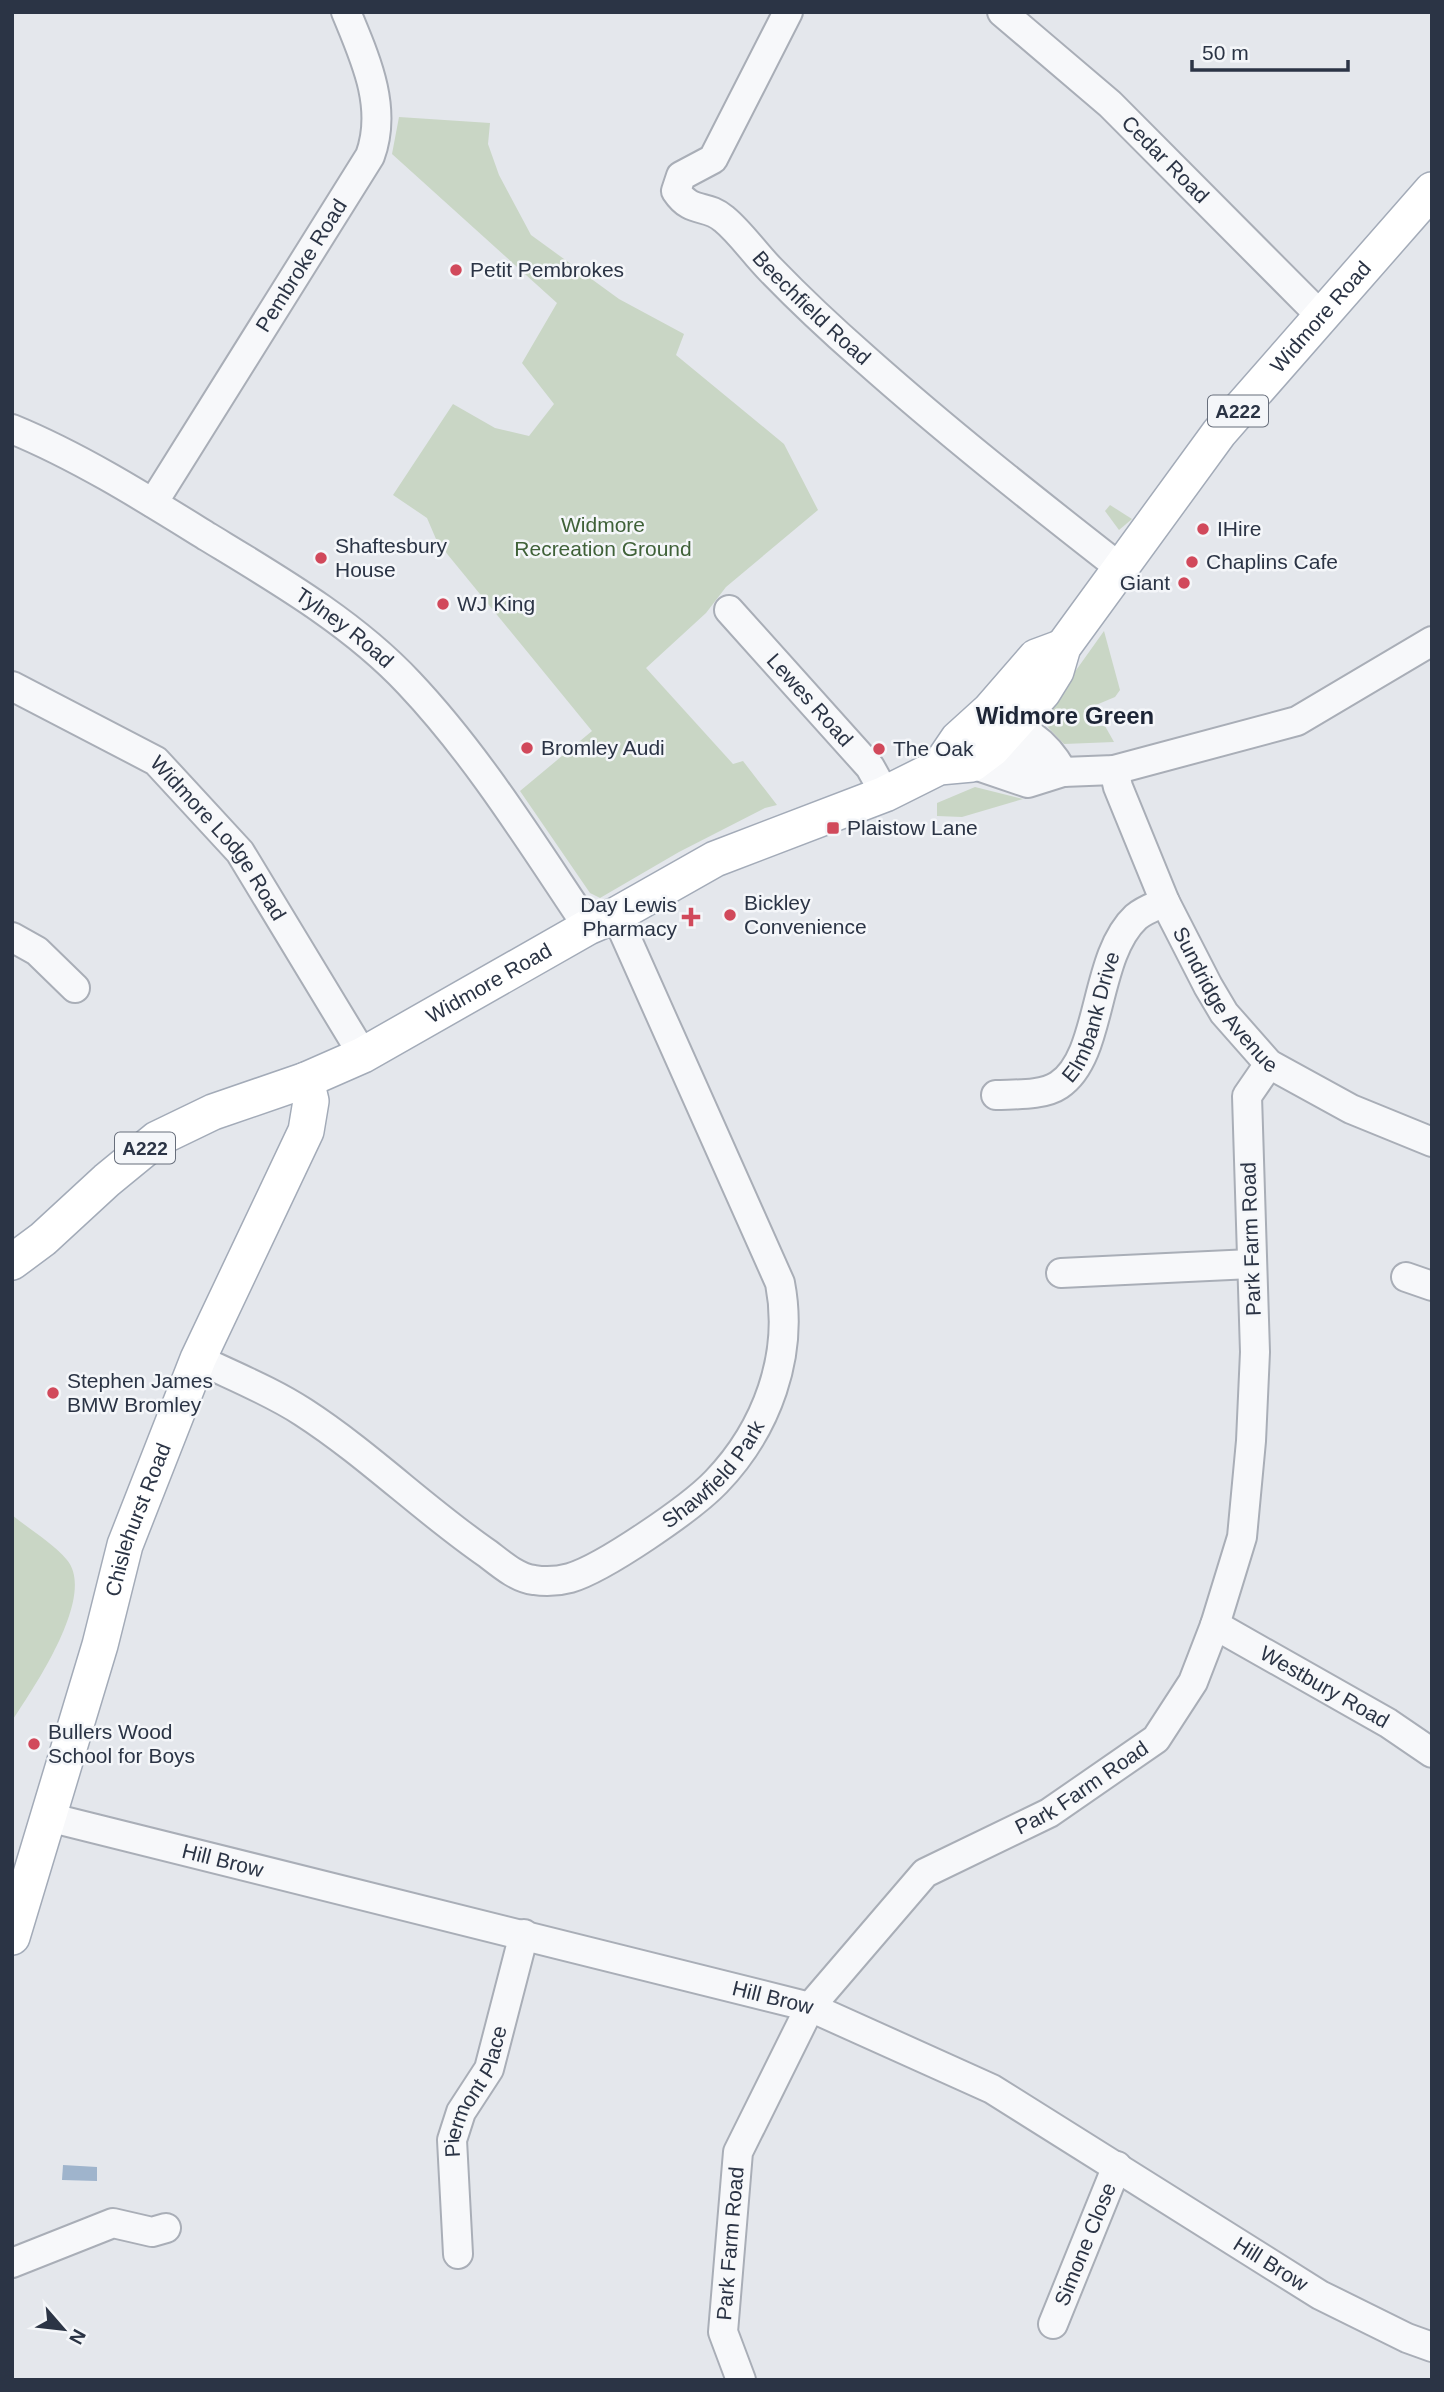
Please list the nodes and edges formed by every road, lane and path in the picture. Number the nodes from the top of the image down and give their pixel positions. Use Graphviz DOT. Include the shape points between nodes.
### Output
graph roads {
  1 [pos="788,12"];
  2 [pos="1002,12"];
  3 [pos="350,13"];
  4 [pos="1432,190"];
  5 [pos="1320,315"];
  6 [pos="12,429"];
  7 [pos="153,503"];
  8 [pos="1119,567"];
  9 [pos="729,610"];
  10 [pos="1432,640"];
  11 [pos="12,686"];
  12 [pos="1000,719"];
  13 [pos="956,765"];
  14 [pos="1114,769"];
  15 [pos="1054,775"];
  16 [pos="885,794"];
  17 [pos="1165,902"];
  18 [pos="602,921"];
  19 [pos="12,937"];
  20 [pos="75,988"];
  21 [pos="363,1055"];
  22 [pos="1269,1064"];
  23 [pos="306,1080"];
  24 [pos="996,1095"];
  25 [pos="1432,1142"];
  26 [pos="12,1262"];
  27 [pos="1251,1264"];
  28 [pos="1061,1273"];
  29 [pos="198,1359"];
  30 [pos="1215,1625"];
  31 [pos="1432,1754"];
  32 [pos="48,1817"];
  33 [pos="524,1934"];
  34 [pos="12,1937"];
  35 [pos="810,2007"];
  36 [pos="1117,2166"];
  37 [pos="166,2228"];
  38 [pos="458,2254"];
  39 [pos="12,2263"];
  40 [pos="1053,2324"];
  41 [pos="1432,2347"];
  42 [pos="741,2380"];
  1 -- 8 [label="street, Beechfield Road" via="713,159 714,204 771,270 863,357 989,467"];
  2 -- 5 [label="street, Cedar Road" via="1110,103"];
  3 -- 7 [label="street, Pembroke Road" via="377,99 379,122 370,156"];
  4 -- 5 [label="main road, Widmore Road / A222"];
  5 -- 8 [label="main road, Widmore Road / A222" via="1219,433"];
  6 -- 7 [label="street, Tylney Road"];
  7 -- 18 [label="street, Tylney Road" via="341,623 409,682"];
  8 -- 12 [label="main road, Widmore Road / A222" via="1063,647 1043,692"];
  9 -- 16 [label="street, Lewes Road" via="870,767"];
  10 -- 14 [label="street" via="1297,722"];
  11 -- 21 [label="street, Widmore Lodge Road" via="156,761 240,852"];
  12 -- 13 [label="main road, Widmore Road / A222" via="958,739"];
  12 -- 15 [label="street" via="1032,736 1054,755"];
  13 -- 15 [label="street" via="1028,783"];
  13 -- 16 [label="main road, Widmore Road / A222"];
  14 -- 15 [label="street"];
  14 -- 17 [label="street, Sundridge Avenue"];
  16 -- 18 [label="main road, Widmore Road / A222" via="715,859"];
  17 -- 22 [label="street, Sundridge Avenue" via="1224,1013"];
  17 -- 24 [label="street, Elmbank Drive" via="1137,916 1118,941 1083,1055 1059,1086"];
  18 -- 21 [label="main road, Widmore Road / A222"];
  18 -- 29 [label="street, Shawfield Park" via="780,1283 785,1336 771,1395 754,1432 726,1471 682,1510 592,1570 557,1581 530,1580 471,1543 300,1410"];
  19 -- 20 [label="street" via="37,951"];
  21 -- 23 [label="main road, Widmore Road / A222"];
  22 -- 25 [label="street, Sundridge Avenue" via="1351,1109"];
  22 -- 27 [label="street, Park Farm Road" via="1247,1096"];
  23 -- 26 [label="main road, A222" via="213,1112 157,1139"];
  23 -- 29 [label="main road, Chislehurst Road" via="311,1101 306,1131"];
  27 -- 28 [label="street"];
  27 -- 30 [label="street, Park Farm Road" via="1255,1352 1242,1537"];
  29 -- 32 [label="main road, Chislehurst Road" via="125,1545"];
  30 -- 31 [label="street, Westbury Road" via="1388,1723"];
  30 -- 35 [label="street, Park Farm Road" via="1193,1682 1156,1739 1049,1813 925,1873"];
  32 -- 33 [label="street, Hill Brow"];
  32 -- 34 [label="main road, Chislehurst Road"];
  33 -- 35 [label="street, Hill Brow"];
  33 -- 38 [label="street, Piermont Place" via="489,2069 461,2112 453,2140"];
  35 -- 36 [label="street, Hill Brow" via="992,2089"];
  35 -- 42 [label="street, Park Farm Road" via="738,2152 723,2332"];
  36 -- 40 [label="street, Simone Close"];
  36 -- 41 [label="street, Hill Brow" via="1320,2295 1406,2339"];
  37 -- 39 [label="street" via="152,2232 113,2223"];
}
